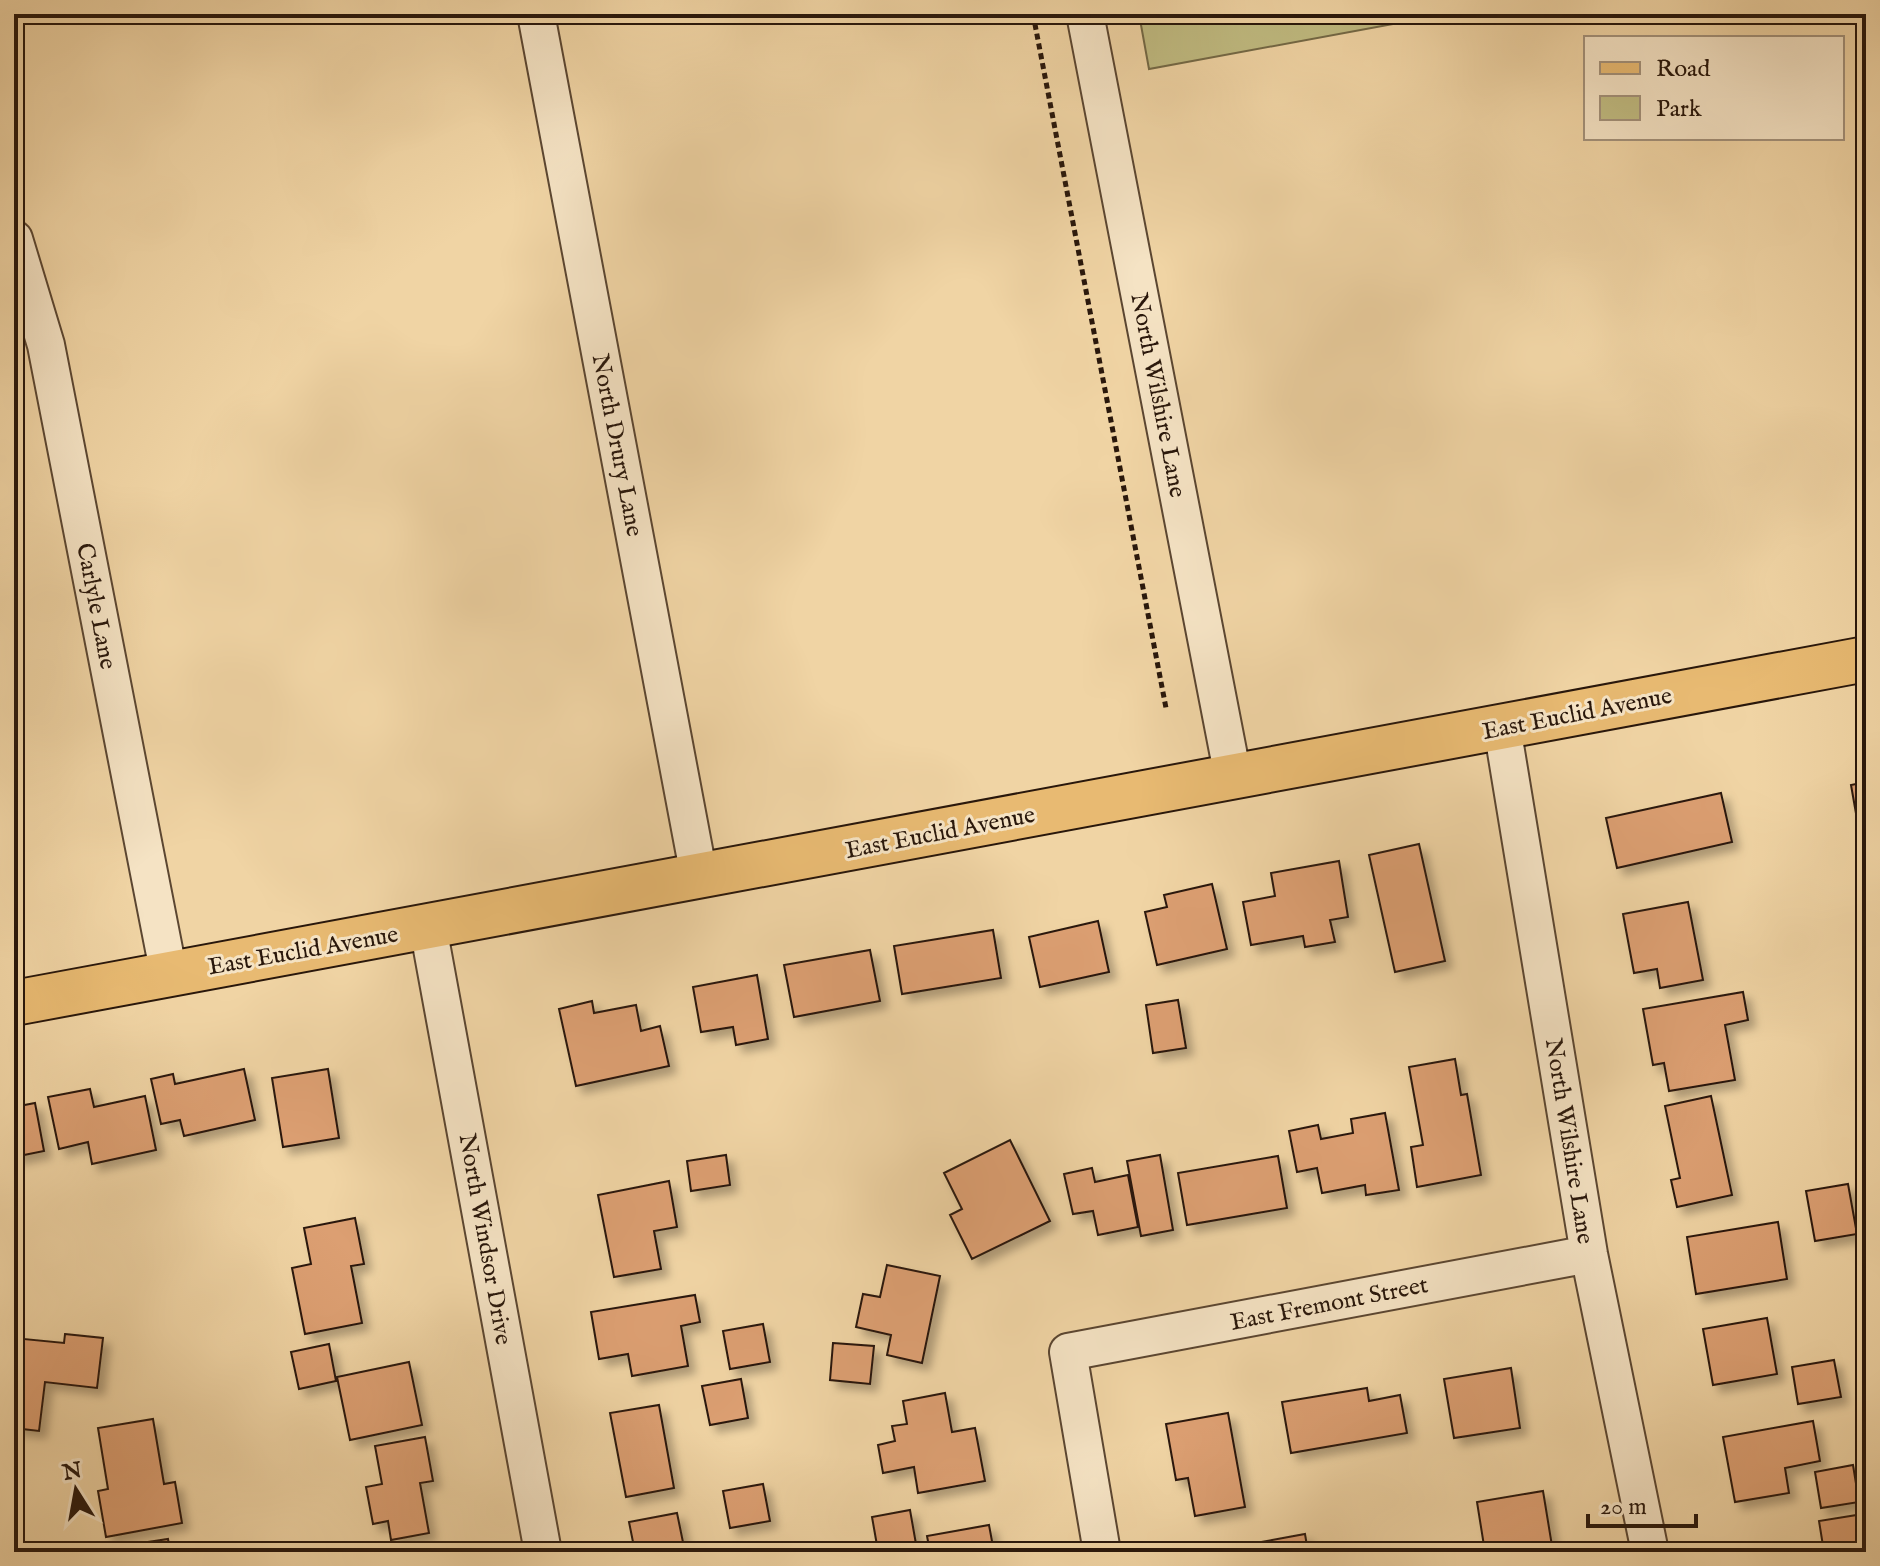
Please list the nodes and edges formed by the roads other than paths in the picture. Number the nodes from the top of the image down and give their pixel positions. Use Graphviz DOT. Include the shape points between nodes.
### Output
graph roads {
  1 [pos="536,14"];
  2 [pos="1085,14"];
  3 [pos="14,239"];
  4 [pos="1866,659"];
  5 [pos="1502,727"];
  6 [pos="1233,777"];
  7 [pos="699,876"];
  8 [pos="428,927"];
  9 [pos="169,975"];
  10 [pos="14,1003"];
  11 [pos="1589,1254"];
  12 [pos="543,1552"];
  13 [pos="1102,1552"];
  14 [pos="1650,1552"];
  1 -- 7 [label="street, North Drury Lane"];
  2 -- 6 [label="street, North Wilshire Lane"];
  3 -- 9 [label="street, Carlyle Lane" via="46,345"];
  4 -- 5 [label="main road, East Euclid Avenue"];
  5 -- 6 [label="main road, East Euclid Avenue"];
  5 -- 11 [label="street, North Wilshire Lane"];
  6 -- 7 [label="main road, East Euclid Avenue"];
  7 -- 8 [label="main road, East Euclid Avenue"];
  8 -- 9 [label="main road, East Euclid Avenue"];
  8 -- 12 [label="street, North Windsor Drive"];
  9 -- 10 [label="main road, East Euclid Avenue"];
  11 -- 13 [label="street, East Fremont Street" via="1068,1352"];
  11 -- 14 [label="street, North Wilshire Lane"];
}
